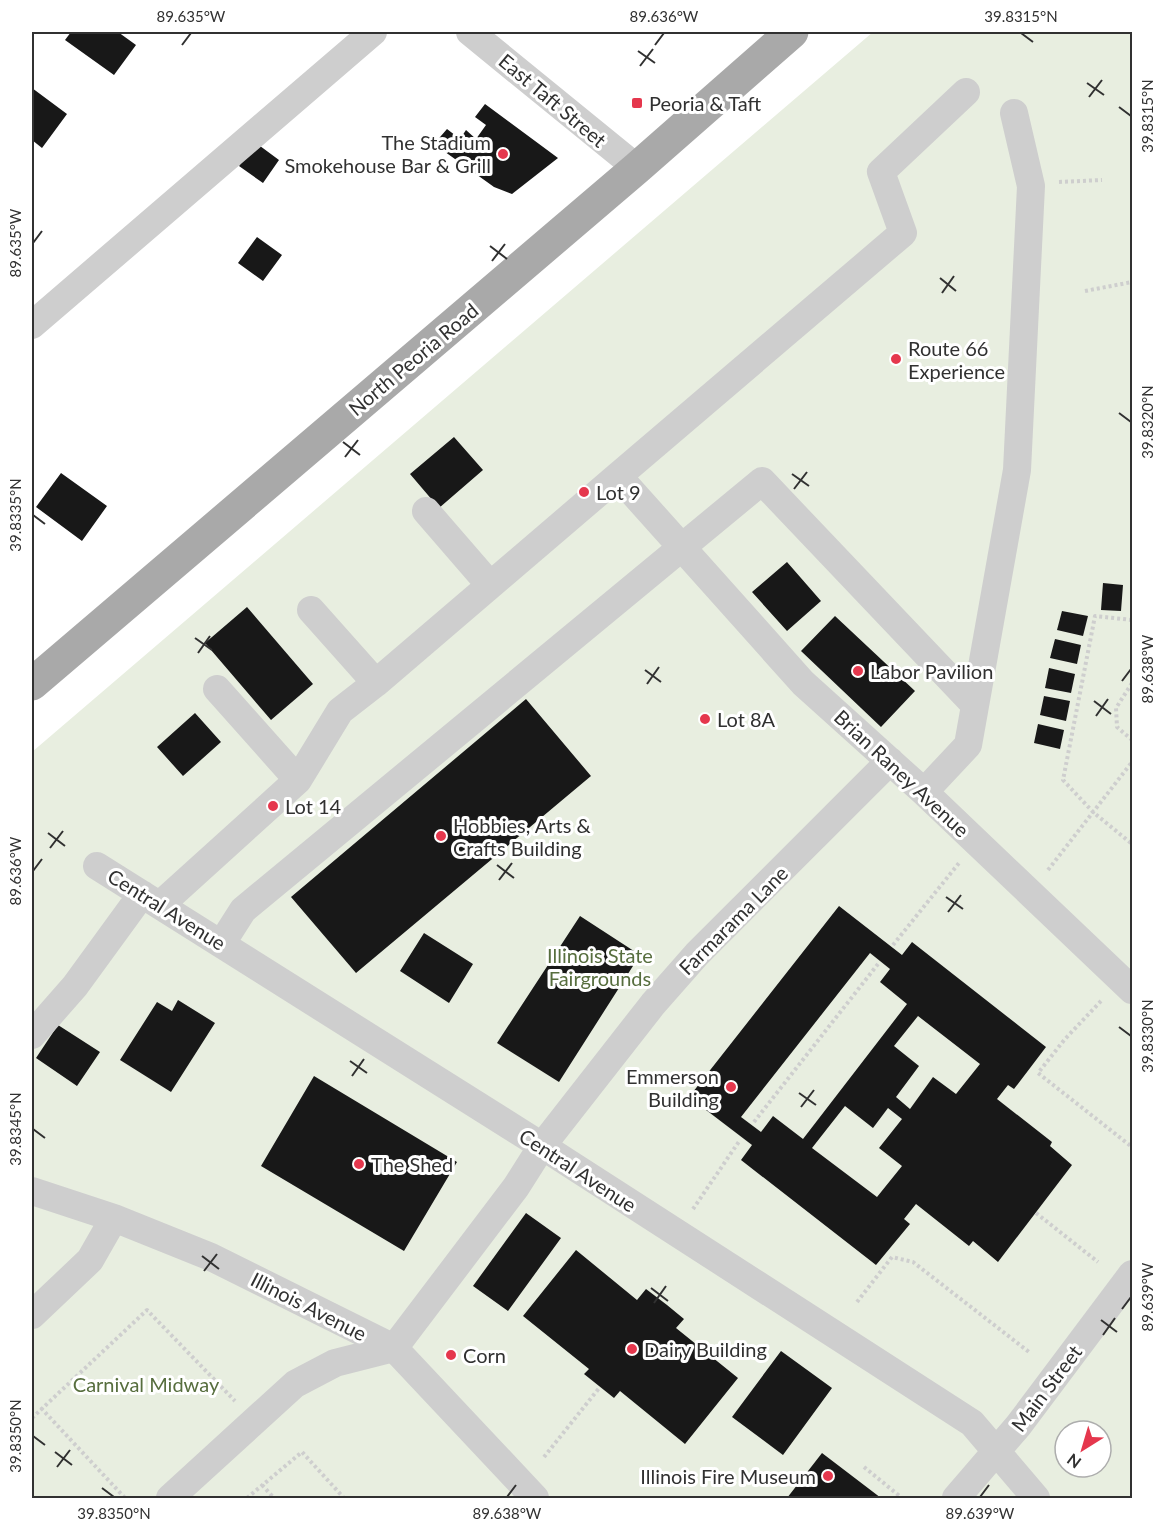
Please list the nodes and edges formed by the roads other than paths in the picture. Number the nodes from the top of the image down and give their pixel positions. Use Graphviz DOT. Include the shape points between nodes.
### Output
graph roads {
  1 [pos="373,32"];
  2 [pos="470,32"];
  3 [pos="792,32"];
  4 [pos="966,92"];
  5 [pos="1014,113"];
  6 [pos="637,168"];
  7 [pos="32,325"];
  8 [pos="618,476"];
  9 [pos="426,511"];
  10 [pos="680,547"];
  11 [pos="490,585"];
  12 [pos="311,610"];
  13 [pos="376,683"];
  14 [pos="32,684"];
  15 [pos="217,689"];
  16 [pos="975,705"];
  17 [pos="890,761"];
  18 [pos="297,780"];
  19 [pos="924,792"];
  20 [pos="97,866"];
  21 [pos="151,900"];
  22 [pos="222,943"];
  23 [pos="1132,990"];
  24 [pos="32,1035"];
  25 [pos="542,1146"];
  26 [pos="32,1191"];
  27 [pos="114,1218"];
  28 [pos="1132,1274"];
  29 [pos="32,1315"];
  30 [pos="394,1348"];
  31 [pos="997,1450"];
  32 [pos="170,1498"];
  33 [pos="535,1498"];
  34 [pos="956,1498"];
  35 [pos="1036,1498"];
  1 -- 7 [label="street"];
  2 -- 6 [label="street, East Taft Street"];
  3 -- 6 [label="main road, North Peoria Road"];
  4 -- 8 [label="street" via="881,172 903,232"];
  5 -- 16 [label="street" via="1032,186 1017,470"];
  6 -- 14 [label="main road, North Peoria Road"];
  8 -- 10 [label="street, Brian Raney Avenue"];
  8 -- 11 [label="street"];
  9 -- 11 [label="street"];
  10 -- 16 [label="street" via="762,481"];
  10 -- 17 [label="street, Brian Raney Avenue" via="803,683"];
  10 -- 22 [label="street" via="243,910"];
  11 -- 13 [label="street"];
  12 -- 13 [label="street"];
  13 -- 18 [label="street" via="340,711"];
  15 -- 18 [label="street"];
  16 -- 19 [label="street" via="968,745"];
  17 -- 19 [label="street, Brian Raney Avenue"];
  17 -- 25 [label="street, Farmarama Lane" via="697,954"];
  18 -- 21 [label="street"];
  19 -- 23 [label="street, Brian Raney Avenue"];
  20 -- 21 [label="street, Central Avenue"];
  21 -- 22 [label="street, Central Avenue"];
  21 -- 24 [label="street"];
  22 -- 25 [label="street, Central Avenue"];
  25 -- 30 [label="street, Farmarama Lane" via="516,1187"];
  25 -- 31 [label="street, Central Avenue" via="972,1424"];
  26 -- 27 [label="street, Illinois Avenue"];
  27 -- 29 [label="street" via="90,1260"];
  27 -- 30 [label="street, Illinois Avenue" via="211,1257"];
  28 -- 31 [label="street, Main Street"];
  30 -- 32 [label="street" via="335,1363 295,1384"];
  30 -- 33 [label="street, Illinois Avenue"];
  31 -- 34 [label="street, Main Street"];
  31 -- 35 [label="street, Central Avenue"];
}
